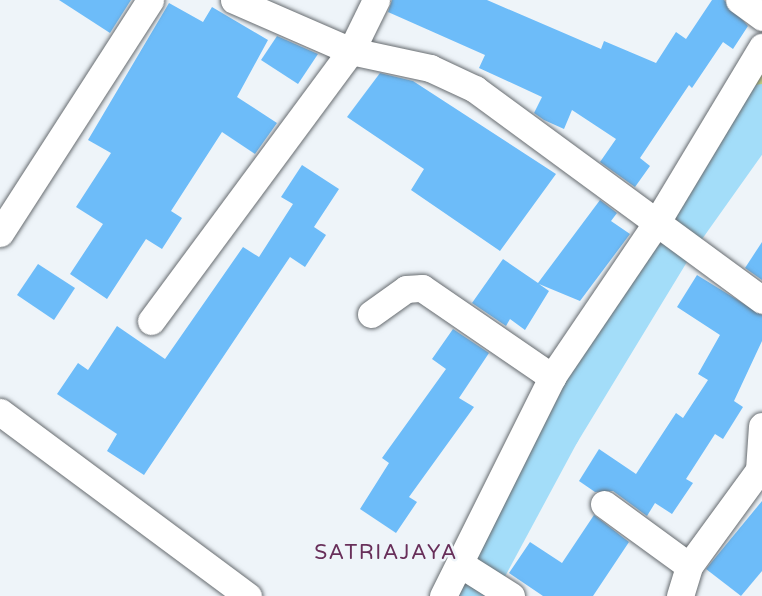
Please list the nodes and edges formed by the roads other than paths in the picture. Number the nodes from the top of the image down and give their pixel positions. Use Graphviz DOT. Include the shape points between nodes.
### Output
graph roads {
  1 [pos="150,0"];
  2 [pos="234,0"];
  3 [pos="376,0"];
  4 [pos="739,0"];
  5 [pos="762,17"];
  6 [pos="762,47"];
  7 [pos="351,51"];
  8 [pos="655,225"];
  9 [pos="0,233"];
  10 [pos="762,300"];
  11 [pos="371,314"];
  12 [pos="151,321"];
  13 [pos="552,377"];
  14 [pos="0,412"];
  15 [pos="762,426"];
  16 [pos="604,504"];
  17 [pos="462,565"];
  18 [pos="689,566"];
  19 [pos="249,596"];
  20 [pos="443,596"];
  21 [pos="511,596"];
  22 [pos="680,596"];
  1 -- 9 [label="street"];
  2 -- 7 [label="street"];
  3 -- 7 [label="street"];
  4 -- 5 [label="street"];
  6 -- 8 [label="street"];
  7 -- 8 [label="street" via="430,68 476,89 526,122"];
  7 -- 12 [label="street"];
  8 -- 10 [label="street"];
  8 -- 13 [label="street"];
  11 -- 13 [label="street" via="406,289 422,288"];
  13 -- 17 [label="street"];
  14 -- 19 [label="street"];
  15 -- 18 [label="street" via="759,470"];
  16 -- 18 [label="street"];
  17 -- 20 [label="street"];
  17 -- 21 [label="street"];
  18 -- 22 [label="street"];
}
